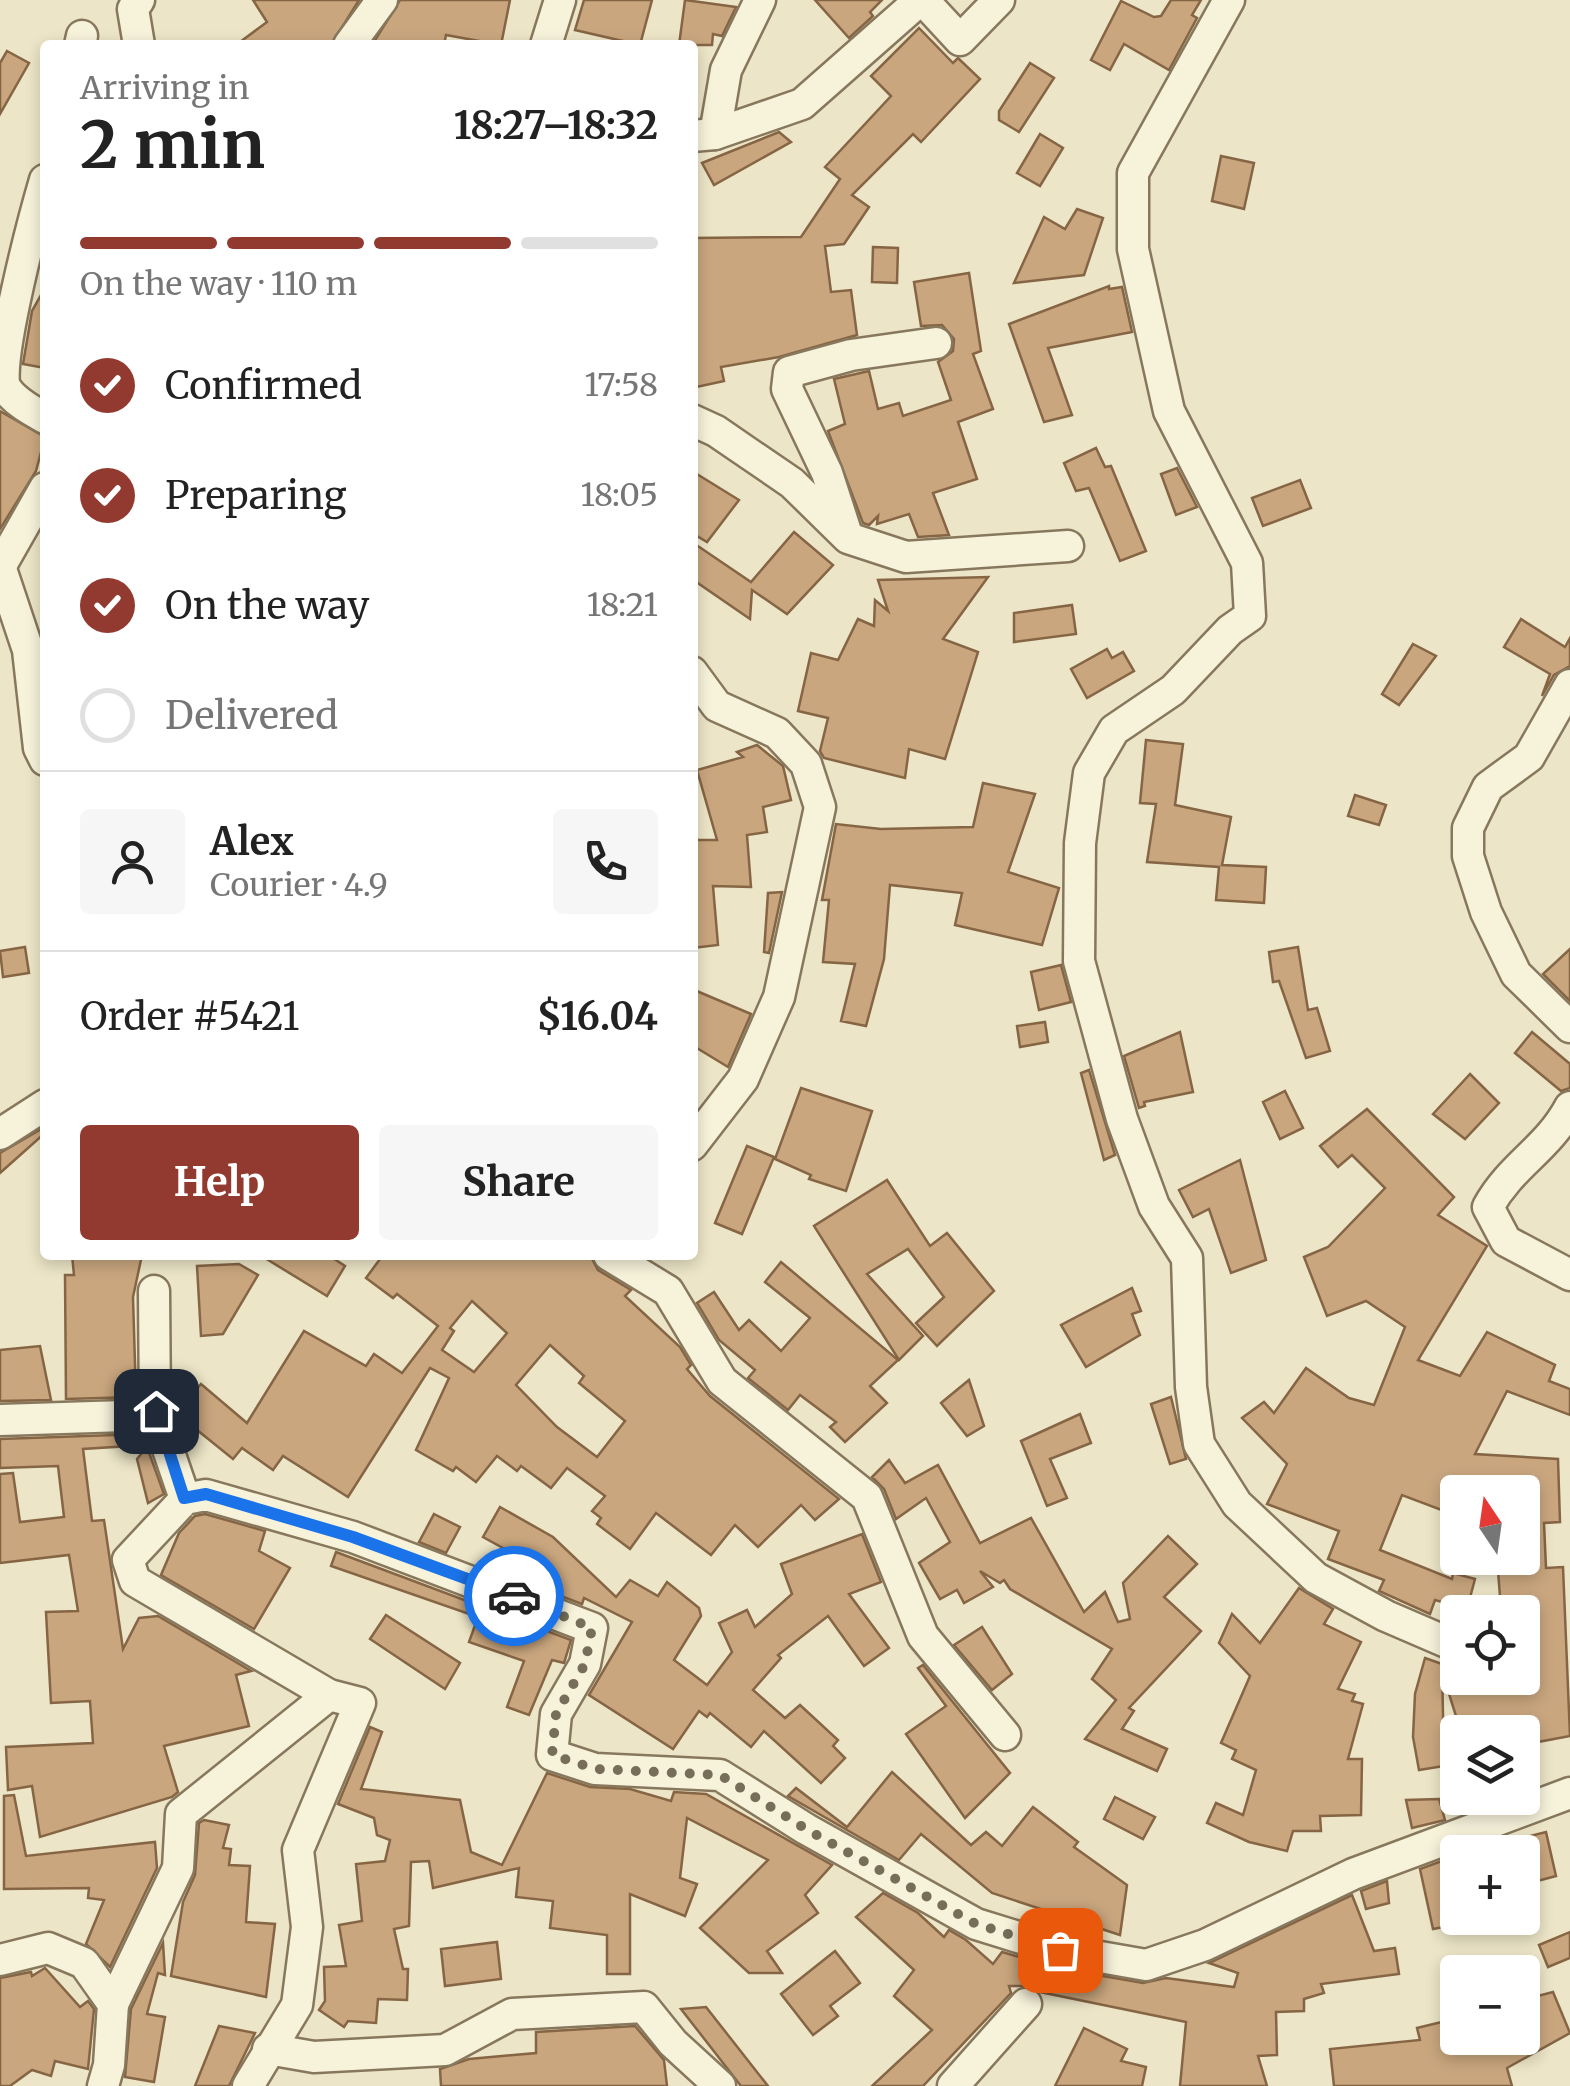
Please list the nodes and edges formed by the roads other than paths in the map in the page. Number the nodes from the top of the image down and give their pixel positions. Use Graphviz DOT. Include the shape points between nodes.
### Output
graph roads {
  1 [pos="139,0"];
  2 [pos="382,0"];
  3 [pos="560,0"];
  4 [pos="760,0"];
  5 [pos="921,0"];
  6 [pos="999,0"];
  7 [pos="1229,0"];
  8 [pos="137,40"];
  9 [pos="353,40"];
  10 [pos="548,40"];
  11 [pos="704,135"];
  12 [pos="40,198"];
  13 [pos="936,343"];
  14 [pos="40,414"];
  15 [pos="698,424"];
  16 [pos="40,497"];
  17 [pos="848,538"];
  18 [pos="1068,546"];
  19 [pos="0,566"];
  20 [pos="36,644"];
  21 [pos="1570,685"];
  22 [pos="704,711"];
  23 [pos="40,750"];
  24 [pos="1570,1027"];
  25 [pos="1570,1107"];
  26 [pos="40,1108"];
  27 [pos="0,1134"];
  28 [pos="698,1137"];
  29 [pos="617,1260"];
  30 [pos="1570,1274"];
  31 [pos="154,1292"];
  32 [pos="156,1415"];
  33 [pos="0,1420"];
  34 [pos="184,1498"];
  35 [pos="1440,1639"];
  36 [pos="329,1695"];
  37 [pos="1005,1735"];
  38 [pos="1570,1793"];
  39 [pos="0,1960"];
  40 [pos="113,2004"];
  41 [pos="1026,2004"];
  42 [pos="268,2049"];
  43 [pos="102,2086"];
  44 [pos="248,2086"];
  45 [pos="720,2086"];
  46 [pos="953,2086"];
  1 -- 8 [label="street" via="133,9"];
  2 -- 9 [label="street"];
  3 -- 10 [label="street"];
  4 -- 11 [label="street"];
  5 -- 6 [label="street" via="960,40"];
  5 -- 11 [label="street" via="802,104"];
  7 -- 35 [label="street" via="1133,173 1133,248 1169,411 1247,563 1250,616 1173,690 1114,730 1089,773 1080,843 1079,961 1122,1119 1148,1189 1187,1258 1199,1444 1236,1504 1316,1578"];
  12 -- 14 [label="street" via="6,317 2,368 10,393"];
  13 -- 17 [label="street" via="789,372 787,389 827,473"];
  15 -- 17 [label="street" via="792,483"];
  16 -- 19 [label="street"];
  17 -- 18 [label="street" via="906,557"];
  19 -- 20 [label="street"];
  20 -- 23 [label="street"];
  21 -- 24 [label="street" via="1530,756 1488,787 1468,828 1468,856 1516,974"];
  22 -- 28 [label="street" via="777,733 806,764 820,807 780,996 743,1079"];
  25 -- 30 [label="street" via="1555,1134 1504,1178 1488,1207 1506,1241"];
  26 -- 27 [label="street"];
  29 -- 37 [label="street" via="668,1290 722,1381 867,1497 923,1636"];
  31 -- 32 [label="street"];
  32 -- 33 [label="street"];
  32 -- 34 [label="street"];
  34 -- 36 [label="street" via="128,1560 135,1581"];
  34 -- 38 [label="street" via="206,1494 353,1537 592,1628 585,1664 556,1714 552,1755 596,1769 720,1775 976,1924 1060,1950 1146,1965 1205,1945 1352,1874"];
  36 -- 40 [label="street" via="181,1814 178,1868"];
  36 -- 42 [label="street" via="360,1702 298,1850 308,1927 297,2005"];
  39 -- 40 [label="street" via="48,1948 84,1963"];
  40 -- 43 [label="street"];
  41 -- 46 [label="street"];
  42 -- 44 [label="street"];
  42 -- 45 [label="street" via="314,2057 445,2050 512,2014 644,2007"];
}
